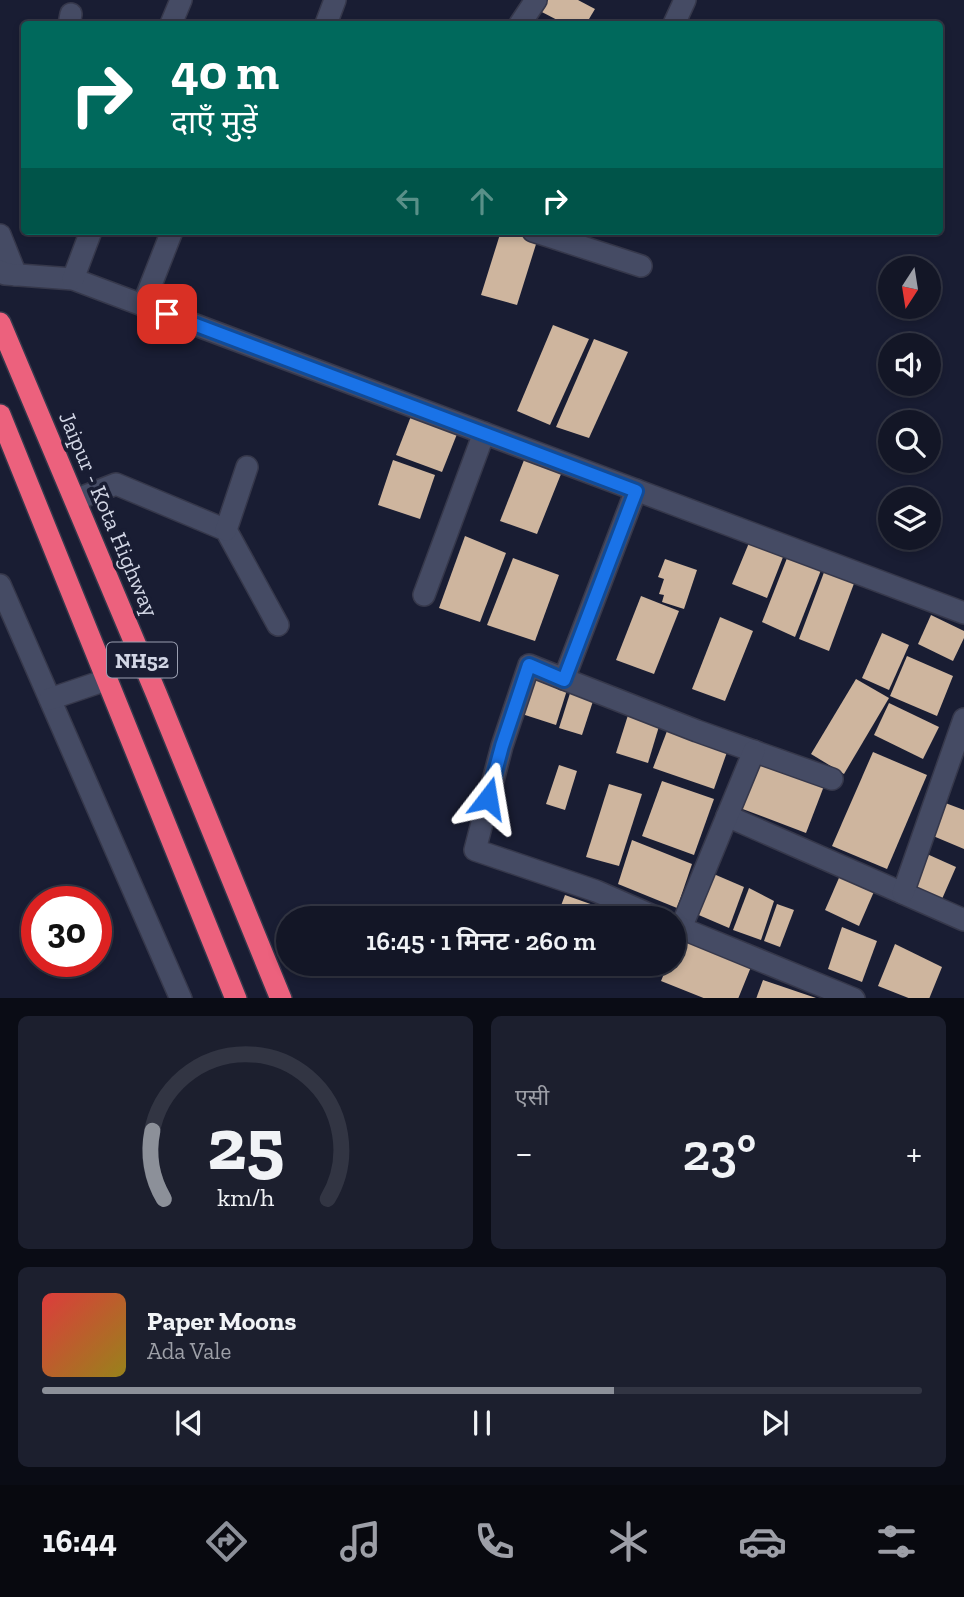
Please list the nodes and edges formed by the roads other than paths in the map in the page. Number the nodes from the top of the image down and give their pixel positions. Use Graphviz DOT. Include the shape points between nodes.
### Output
graph roads {
  1 [pos="181,0"];
  2 [pos="335,0"];
  3 [pos="536,0"];
  4 [pos="685,0"];
  5 [pos="172,21"];
  6 [pos="327,21"];
  7 [pos="522,21"];
  8 [pos="675,21"];
  9 [pos="0,235"];
  10 [pos="90,235"];
  11 [pos="170,235"];
  12 [pos="559,235"];
  13 [pos="578,238"];
  14 [pos="641,266"];
  15 [pos="5,276"];
  16 [pos="73,279"];
  17 [pos="142,305"];
  18 [pos="0,323"];
  19 [pos="0,415"];
  20 [pos="484,433"];
  21 [pos="247,467"];
  22 [pos="636,491"];
  23 [pos="75,500"];
  24 [pos="226,530"];
  25 [pos="0,585"];
  26 [pos="424,595"];
  27 [pos="964,613"];
  28 [pos="278,625"];
  29 [pos="106,680"];
  30 [pos="564,680"];
  31 [pos="50,699"];
  32 [pos="964,719"];
  33 [pos="754,751"];
  34 [pos="832,779"];
  35 [pos="727,816"];
  36 [pos="903,893"];
  37 [pos="630,906"];
  38 [pos="686,908"];
  39 [pos="964,920"];
  40 [pos="686,929"];
  41 [pos="845,997"];
  42 [pos="181,998"];
  43 [pos="236,998"];
  44 [pos="281,998"];
  1 -- 5 [label="street"];
  2 -- 6 [label="street"];
  3 -- 7 [label="street"];
  4 -- 8 [label="street"];
  9 -- 15 [label="street"];
  10 -- 16 [label="street"];
  11 -- 17 [label="street"];
  12 -- 13 [label="street"];
  13 -- 14 [label="street"];
  15 -- 16 [label="street"];
  16 -- 17 [label="street"];
  17 -- 20 [label="street"];
  18 -- 23 [label="highway, Jaipur - Kota Highway / NH52"];
  19 -- 29 [label="highway, NH52"];
  20 -- 22 [label="street"];
  20 -- 26 [label="street"];
  21 -- 24 [label="street"];
  22 -- 27 [label="street"];
  22 -- 30 [label="street"];
  23 -- 24 [label="street" via="116,484"];
  23 -- 44 [label="highway, Jaipur - Kota Highway / NH52"];
  24 -- 28 [label="street"];
  25 -- 31 [label="street"];
  29 -- 31 [label="street"];
  29 -- 43 [label="highway, NH52"];
  30 -- 33 [label="street"];
  30 -- 37 [label="street" via="529,665 475,850"];
  31 -- 42 [label="street"];
  32 -- 36 [label="street"];
  33 -- 34 [label="street"];
  33 -- 35 [label="street"];
  35 -- 36 [label="street"];
  35 -- 38 [label="street"];
  36 -- 39 [label="street"];
  40 -- 41 [label="street"];
}
